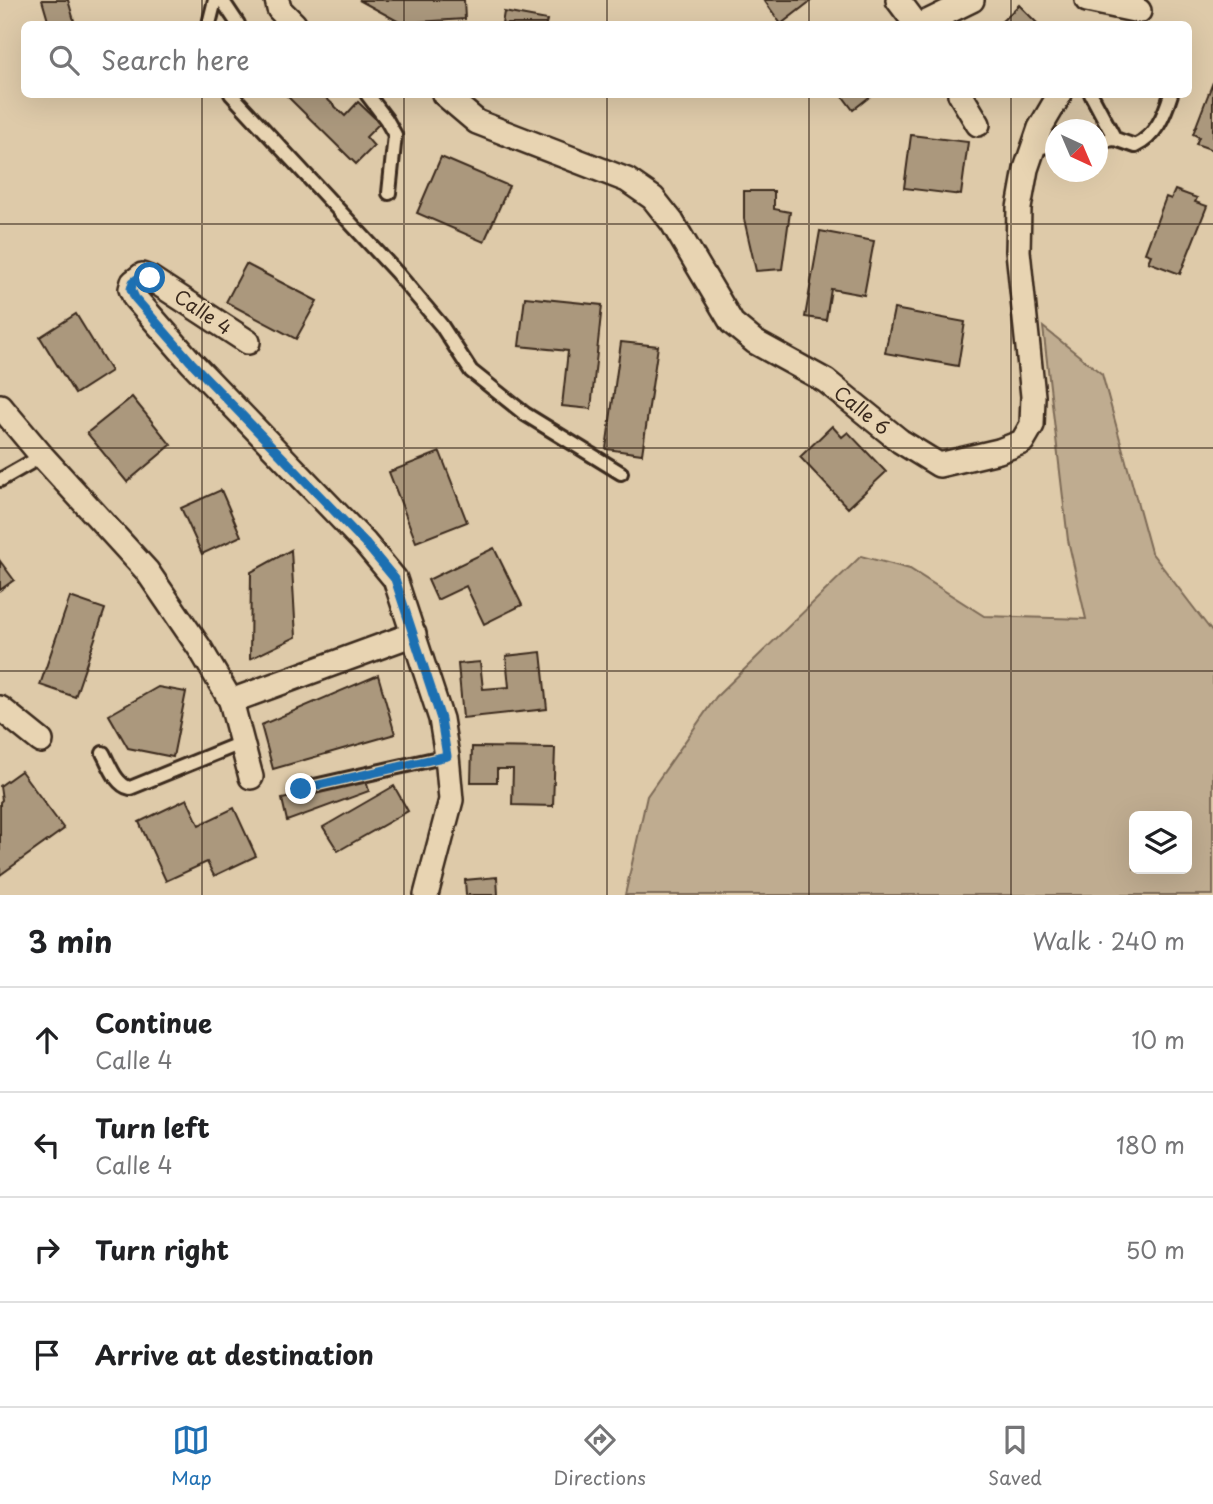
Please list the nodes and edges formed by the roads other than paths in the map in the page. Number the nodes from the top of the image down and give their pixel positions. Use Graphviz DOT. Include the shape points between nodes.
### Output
graph roads {
  1 [pos="215,0"];
  2 [pos="222,0"];
  3 [pos="277,0"];
  4 [pos="898,0"];
  5 [pos="972,0"];
  6 [pos="1087,0"];
  7 [pos="1138,12"];
  8 [pos="210,21"];
  9 [pos="236,21"];
  10 [pos="291,21"];
  11 [pos="914,21"];
  12 [pos="929,21"];
  13 [pos="234,98"];
  14 [pos="370,98"];
  15 [pos="449,98"];
  16 [pos="962,98"];
  17 [pos="1058,98"];
  18 [pos="1093,98"];
  19 [pos="1169,98"];
  20 [pos="978,124"];
  21 [pos="1115,139"];
  22 [pos="1108,140"];
  23 [pos="1044,146"];
  24 [pos="389,193"];
  25 [pos="248,342"];
  26 [pos="0,406"];
  27 [pos="42,456"];
  28 [pos="621,473"];
  29 [pos="0,480"];
  30 [pos="414,634"];
  31 [pos="231,701"];
  32 [pos="0,708"];
  33 [pos="41,741"];
  34 [pos="241,743"];
  35 [pos="103,753"];
  36 [pos="447,756"];
  37 [pos="251,777"];
  38 [pos="301,789"];
  39 [pos="426,895"];
  1 -- 8 [label="lane"];
  2 -- 9 [label="lane"];
  3 -- 10 [label="street"];
  4 -- 11 [label="street"];
  5 -- 12 [label="street"];
  6 -- 7 [label="street"];
  13 -- 28 [label="lane" via="406,283 441,324 471,371 525,414"];
  14 -- 24 [label="lane" via="395,135"];
  15 -- 23 [label="street, Calle 6" via="477,122 627,180 653,198 732,323 755,342 826,381 900,441 939,465 1021,442 1032,425 1018,208 1026,169"];
  16 -- 20 [label="street"];
  17 -- 23 [label="street, Calle 6" via="1040,128"];
  18 -- 21 [label="lane"];
  19 -- 21 [label="lane" via="1149,139 1135,146"];
  21 -- 22 [label="lane"];
  25 -- 30 [label="street, Calle 4" via="150,278 142,275 133,282 135,298 191,362 395,579"];
  26 -- 27 [label="street"];
  27 -- 29 [label="lane"];
  27 -- 31 [label="street" via="148,571"];
  30 -- 31 [label="street"];
  30 -- 36 [label="street, Calle 4" via="441,719"];
  31 -- 34 [label="street"];
  32 -- 33 [label="street"];
  34 -- 35 [label="lane" via="131,788 118,781"];
  34 -- 37 [label="street"];
  36 -- 38 [label="lane"];
  36 -- 39 [label="street, Calle 4" via="451,800"];
}
